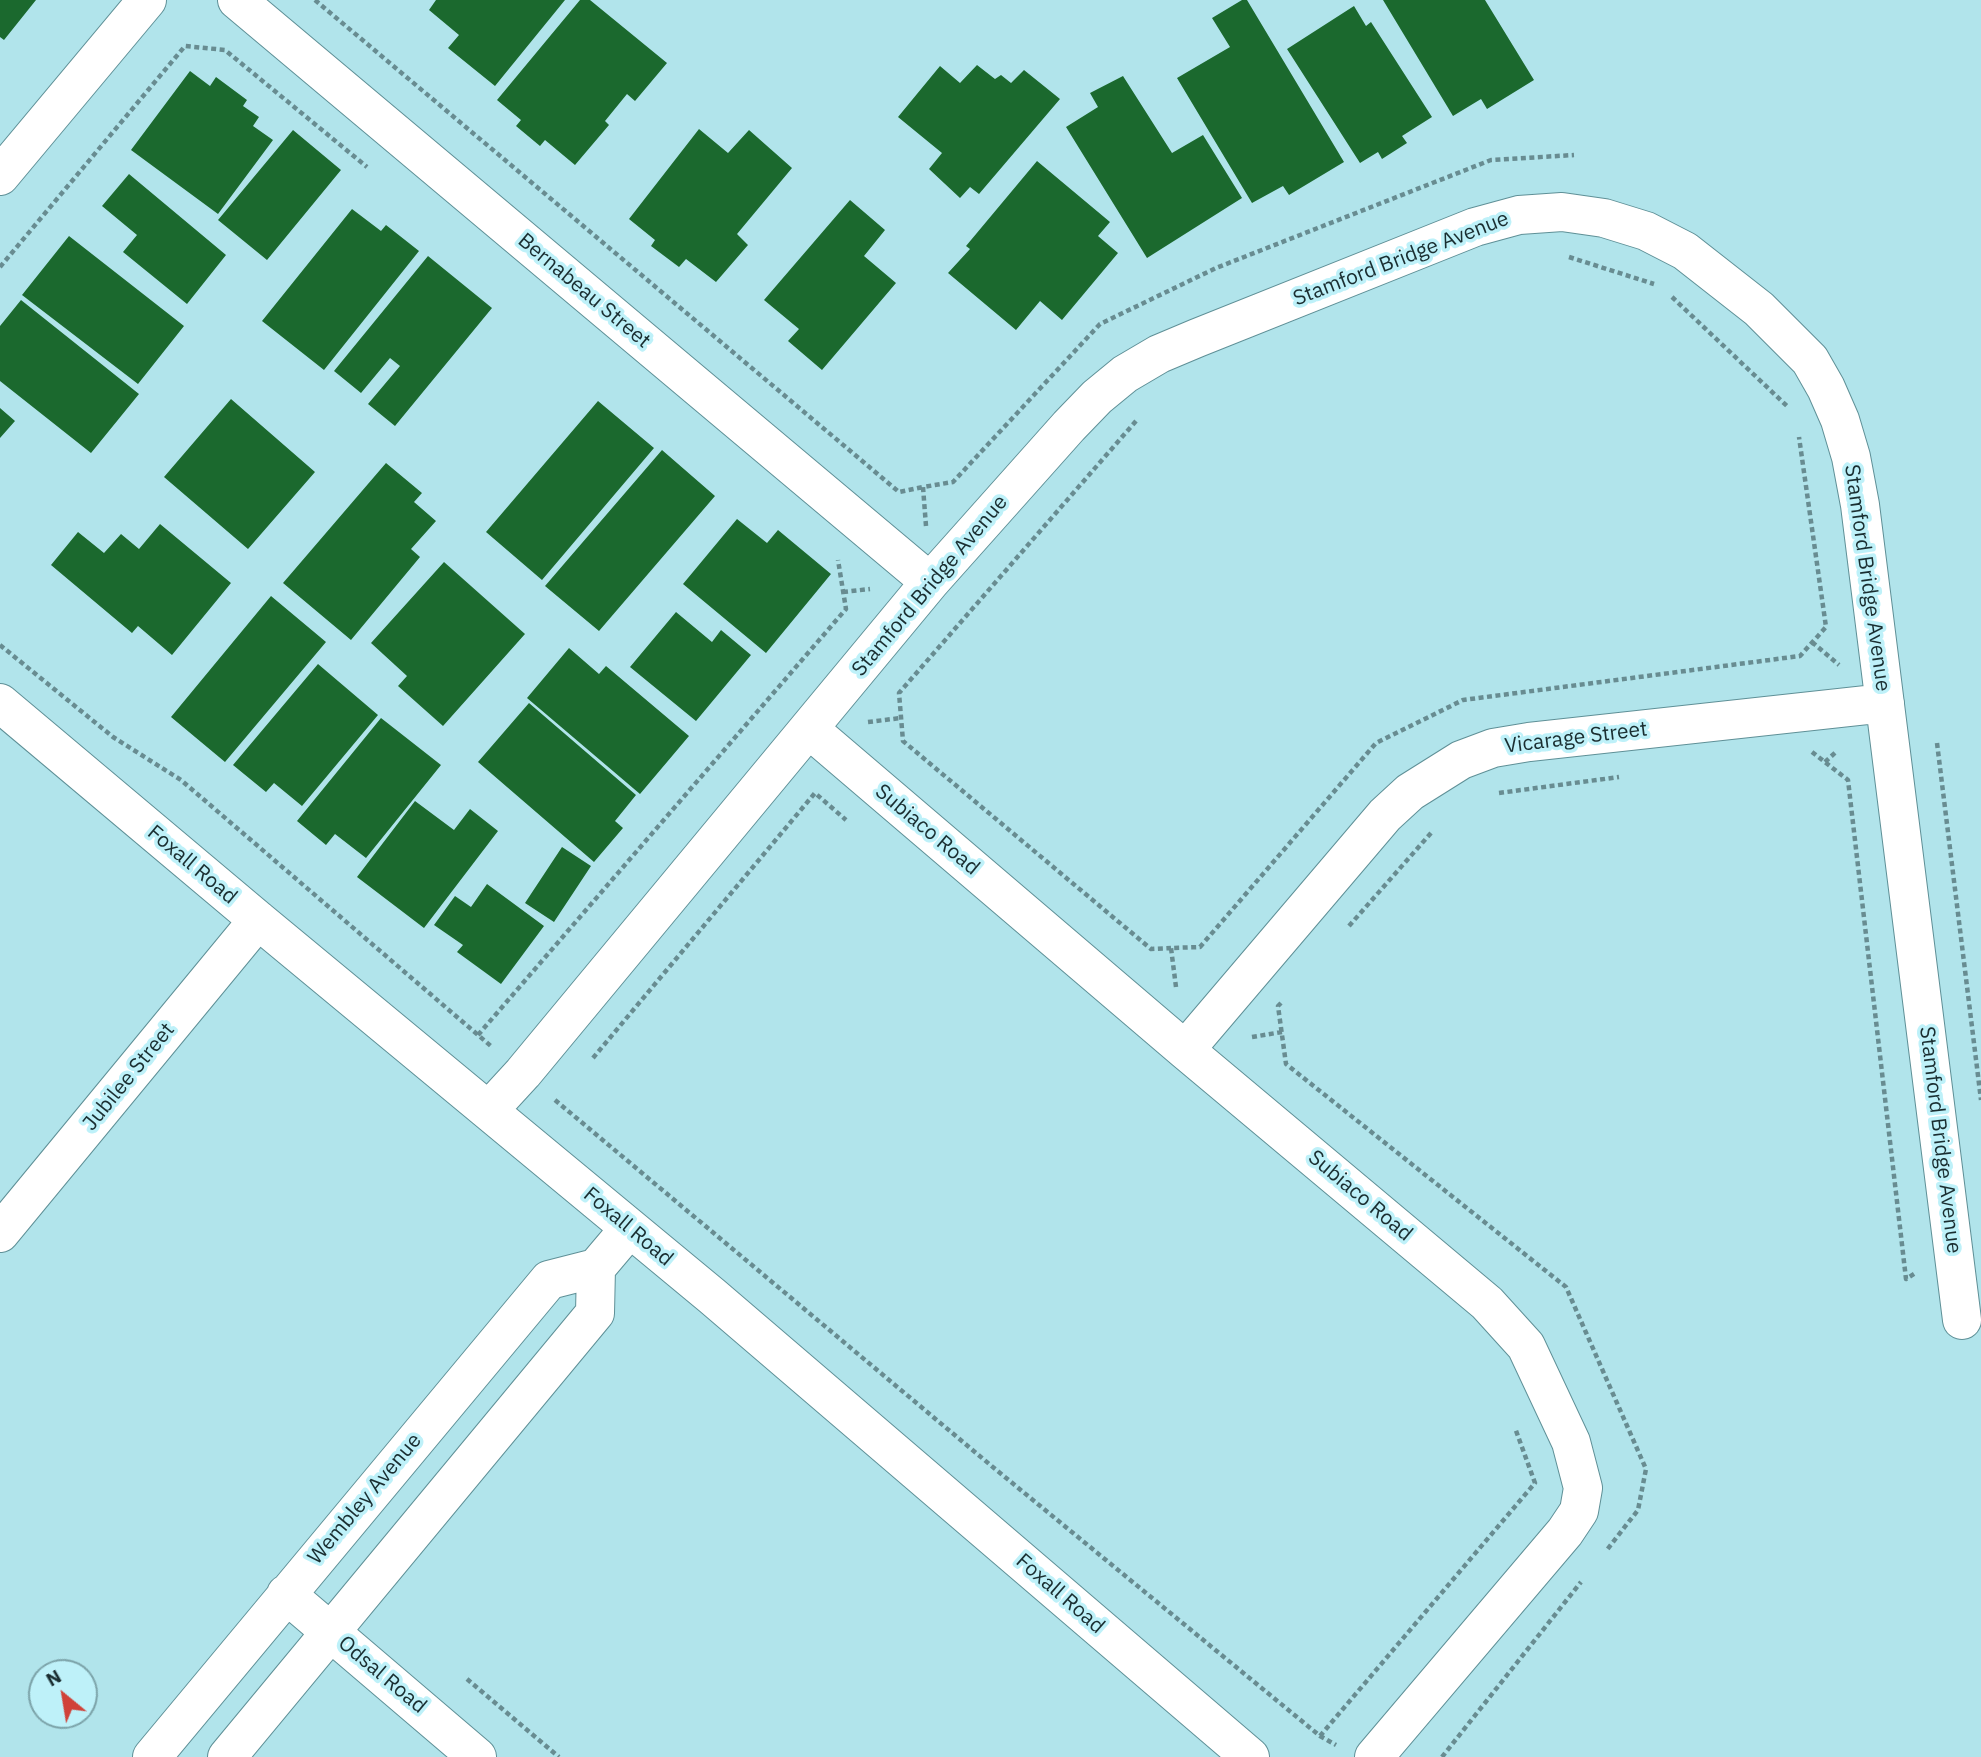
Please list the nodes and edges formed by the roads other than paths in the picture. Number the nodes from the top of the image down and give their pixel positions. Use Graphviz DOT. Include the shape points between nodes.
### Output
graph roads {
  1 [pos="147,0"];
  2 [pos="237,0"];
  3 [pos="0,176"];
  4 [pos="930,583"];
  5 [pos="1885,703"];
  6 [pos="0,704"];
  7 [pos="809,729"];
  8 [pos="258,920"];
  9 [pos="1185,1050"];
  10 [pos="489,1110"];
  11 [pos="629,1228"];
  12 [pos="0,1233"];
  13 [pos="596,1268"];
  14 [pos="1962,1320"];
  15 [pos="286,1594"];
  16 [pos="331,1632"];
  17 [pos="1357,1752"];
  18 [pos="152,1757"];
  19 [pos="227,1757"];
  20 [pos="478,1757"];
  21 [pos="1250,1757"];
  1 -- 3 [label="street"];
  2 -- 4 [label="street, Bernabeau Street"];
  4 -- 5 [label="street, Stamford Bridge Avenue" via="1069,426 1125,374 1197,338 1475,227 1519,215 1562,212 1646,231 1685,251 1759,309 1810,360 1831,399 1851,457"];
  4 -- 7 [label="street, Stamford Bridge Avenue"];
  5 -- 9 [label="street, Vicarage Street" via="1530,742 1493,748 1461,760 1410,792 1385,815"];
  5 -- 14 [label="street, Stamford Bridge Avenue"];
  6 -- 8 [label="street, Foxall Road"];
  7 -- 9 [label="street, Subiaco Road"];
  7 -- 10 [label="street, Stamford Bridge Avenue"];
  8 -- 10 [label="street, Foxall Road"];
  8 -- 12 [label="street, Jubilee Street"];
  9 -- 17 [label="street, Subiaco Road" via="1507,1324 1526,1346 1579,1466 1583,1488 1579,1511 1564,1532"];
  10 -- 11 [label="street, Foxall Road"];
  11 -- 13 [label="street"];
  11 -- 21 [label="street, Foxall Road"];
  13 -- 15 [label="street, Wembley Avenue" via="549,1280"];
  13 -- 16 [label="street" via="595,1313"];
  15 -- 16 [label="street, Odsal Road"];
  15 -- 18 [label="street, Wembley Avenue"];
  16 -- 19 [label="street"];
  16 -- 20 [label="street, Odsal Road"];
}
